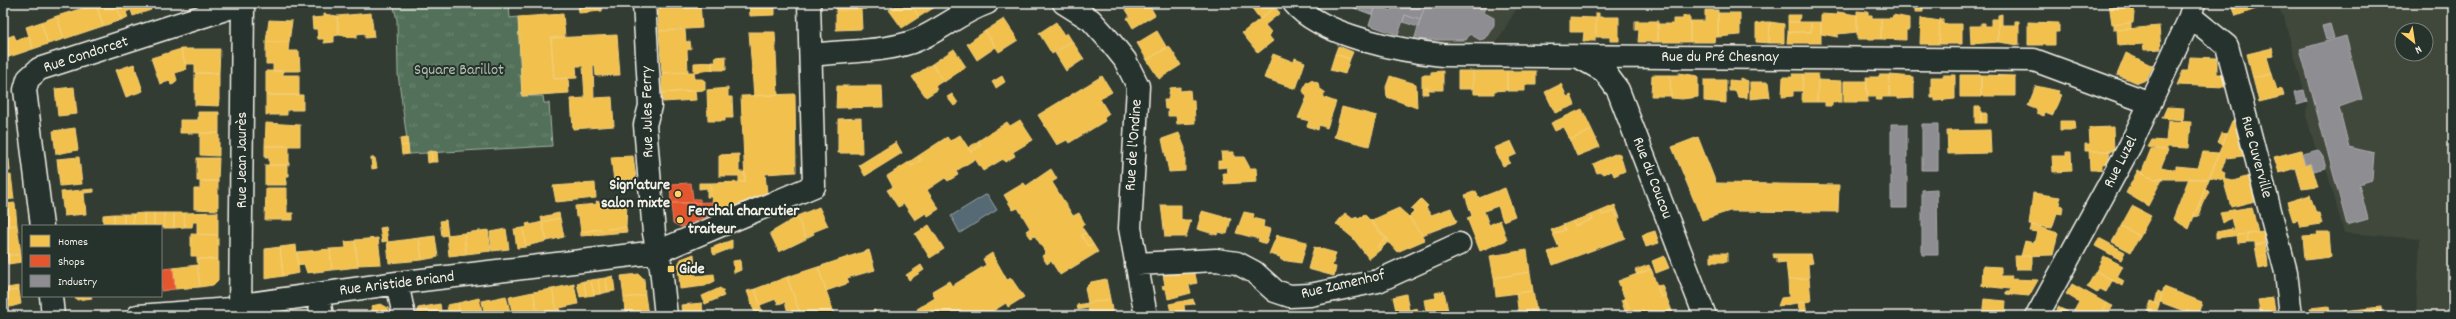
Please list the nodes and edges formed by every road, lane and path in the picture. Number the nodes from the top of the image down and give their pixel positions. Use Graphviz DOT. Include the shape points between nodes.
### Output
graph roads {
  1 [pos="243,3"];
  2 [pos="644,3"];
  3 [pos="809,3"];
  4 [pos="987,3"];
  5 [pos="1064,3"];
  6 [pos="1294,3"];
  7 [pos="2192,9"];
  8 [pos="811,55"];
  9 [pos="1577,56"];
  10 [pos="2150,103"];
  11 [pos="42,225"];
  12 [pos="1459,244"];
  13 [pos="657,252"];
  14 [pos="1136,264"];
  15 [pos="397,283"];
  16 [pos="318,294"];
  17 [pos="51,297"];
  18 [pos="240,311"];
  19 [pos="53,316"];
  20 [pos="138,316"];
  21 [pos="322,316"];
  22 [pos="404,316"];
  23 [pos="666,316"];
  24 [pos="1146,316"];
  25 [pos="1705,316"];
  26 [pos="2037,316"];
  27 [pos="2291,316"];
  1 -- 11 [label="street, Rue Condorcet" via="39,69 28,79 25,90"];
  1 -- 18 [label="street, Rue Jean Jaurès"];
  2 -- 13 [label="street, Rue Jules Ferry" via="650,106 645,125"];
  3 -- 8 [label="street"];
  4 -- 8 [label="street" via="969,9 915,41 897,46"];
  5 -- 14 [label="street, Rue de l'Ondine" via="1091,20 1109,40 1125,60 1138,86 1130,228"];
  6 -- 9 [label="street, Rue du Pré Chesnay" via="1300,11 1318,23 1380,45 1412,52 1443,55"];
  7 -- 10 [label="street, Rue Luzel"];
  7 -- 27 [label="street, Rue Cuverville" via="2227,46 2286,272"];
  8 -- 13 [label="street, Rue Aristide Briand" via="814,186"];
  9 -- 10 [label="street, Rue du Pré Chesnay" via="2034,60"];
  9 -- 25 [label="street, Rue du Coucou" via="1604,71 1618,90"];
  10 -- 26 [label="street, Rue Luzel"];
  12 -- 14 [label="street, Rue Zamenhof" via="1378,281 1310,296 1290,296 1275,291 1254,272 1237,263 1216,260"];
  13 -- 15 [label="street, Rue Aristide Briand"];
  13 -- 23 [label="street, Rue Jules Ferry" via="662,268"];
  14 -- 24 [label="street, Rue de l'Ondine"];
  15 -- 16 [label="street, Rue Aristide Briand"];
  15 -- 22 [label="street"];
  16 -- 18 [label="street, Rue Aristide Briand"];
  16 -- 21 [label="street"];
  17 -- 19 [label="street"];
  18 -- 20 [label="street, Rue Aristide Briand"];
}
